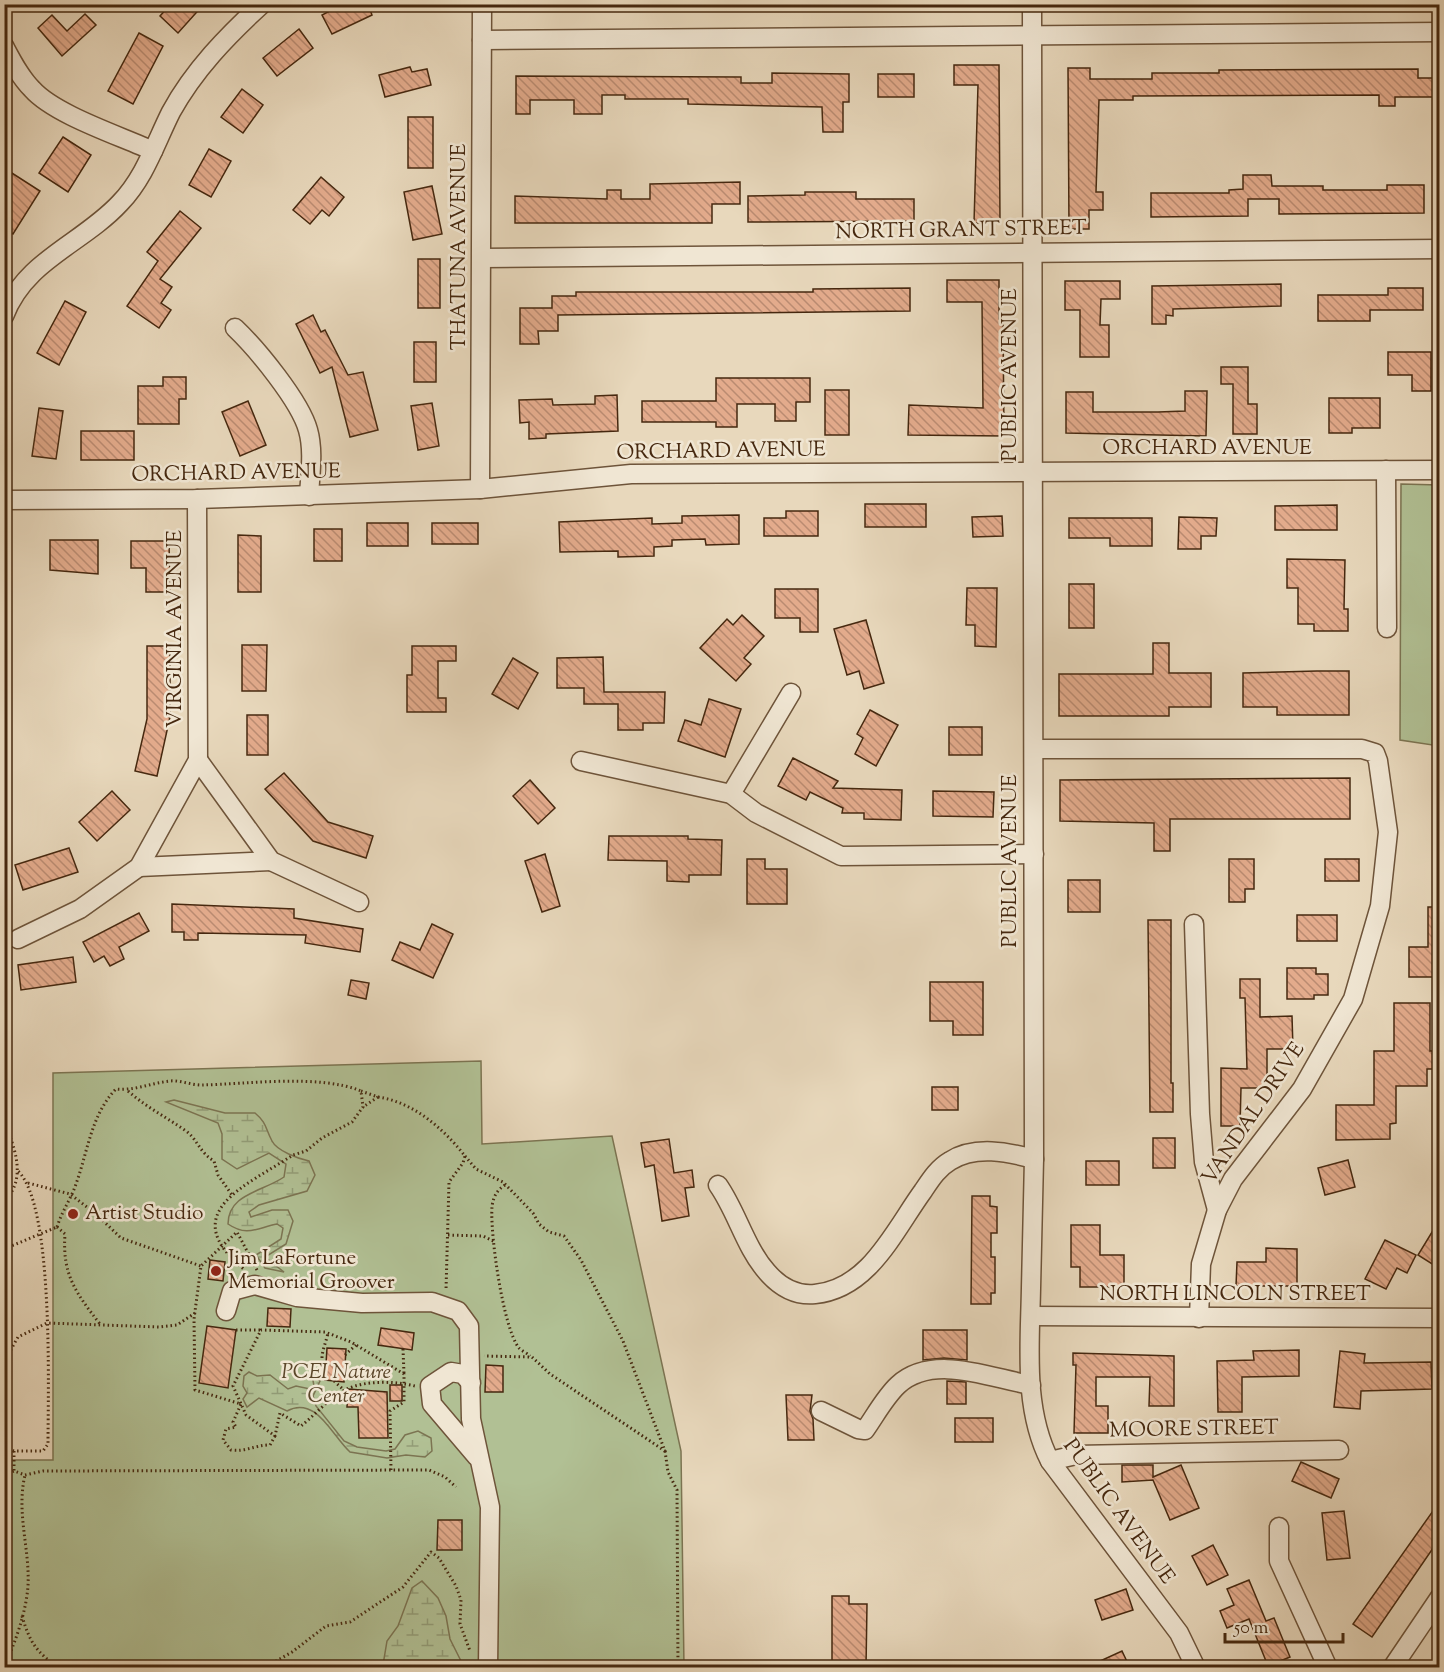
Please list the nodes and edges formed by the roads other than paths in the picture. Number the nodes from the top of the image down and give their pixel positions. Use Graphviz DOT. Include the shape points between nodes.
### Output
graph roads {
  1 [pos="262,4"];
  2 [pos="482,4"];
  3 [pos="1032,4"];
  4 [pos="1440,32"];
  5 [pos="1032,35"];
  6 [pos="482,40"];
  7 [pos="4,46"];
  8 [pos="153,151"];
  9 [pos="1440,249"];
  10 [pos="1033,253"];
  11 [pos="483,258"];
  12 [pos="4,316"];
  13 [pos="235,328"];
  14 [pos="1386,470"];
  15 [pos="1440,470"];
  16 [pos="1034,472"];
  17 [pos="480,489"];
  18 [pos="309,496"];
  19 [pos="197,499"];
  20 [pos="4,500"];
  21 [pos="1387,627"];
  22 [pos="791,693"];
  23 [pos="1034,749"];
  24 [pos="198,760"];
  25 [pos="581,761"];
  26 [pos="731,794"];
  27 [pos="1034,854"];
  28 [pos="272,861"];
  29 [pos="139,867"];
  30 [pos="358,902"];
  31 [pos="1194,924"];
  32 [pos="18,939"];
  33 [pos="1035,1159"];
  34 [pos="717,1185"];
  35 [pos="1217,1210"];
  36 [pos="226,1311"];
  37 [pos="1031,1316"];
  38 [pos="1199,1318"];
  39 [pos="1440,1318"];
  40 [pos="471,1383"];
  41 [pos="1031,1384"];
  42 [pos="821,1411"];
  43 [pos="1339,1450"];
  44 [pos="477,1457"];
  45 [pos="1050,1461"];
  46 [pos="1279,1527"];
  47 [pos="1440,1598"];
  48 [pos="488,1668"];
  49 [pos="1196,1668"];
  50 [pos="1328,1668"];
  51 [pos="1392,1668"];
  1 -- 8 [label="street" via="197,71"];
  2 -- 6 [label="street, THATUNA AVENUE"];
  3 -- 5 [label="street, PUBLIC AVENUE"];
  4 -- 5 [label="street"];
  5 -- 6 [label="street"];
  5 -- 10 [label="street, PUBLIC AVENUE"];
  6 -- 11 [label="street, THATUNA AVENUE"];
  7 -- 8 [label="street" via="33,91 60,110"];
  8 -- 12 [label="street" via="125,198 100,223 33,270 11,299"];
  9 -- 10 [label="street, NORTH GRANT STREET"];
  10 -- 11 [label="street, NORTH GRANT STREET"];
  10 -- 16 [label="street, PUBLIC AVENUE"];
  11 -- 17 [label="street, THATUNA AVENUE"];
  13 -- 18 [label="street" via="271,369 308,429"];
  14 -- 15 [label="street, ORCHARD AVENUE"];
  14 -- 16 [label="street, ORCHARD AVENUE"];
  14 -- 21 [label="street"];
  16 -- 17 [label="street, ORCHARD AVENUE" via="631,474"];
  16 -- 23 [label="street, PUBLIC AVENUE"];
  17 -- 18 [label="street, ORCHARD AVENUE"];
  18 -- 19 [label="street, ORCHARD AVENUE"];
  19 -- 20 [label="street, ORCHARD AVENUE"];
  19 -- 24 [label="street, VIRGINIA AVENUE"];
  22 -- 26 [label="street"];
  23 -- 27 [label="street, PUBLIC AVENUE"];
  23 -- 35 [label="street, VANDAL DRIVE" via="1315,748 1375,753 1388,832 1380,906 1353,999 1302,1089 1233,1179"];
  24 -- 28 [label="street"];
  24 -- 29 [label="street"];
  25 -- 26 [label="street"];
  26 -- 27 [label="street" via="756,813 841,856"];
  27 -- 33 [label="street, PUBLIC AVENUE"];
  28 -- 29 [label="street"];
  28 -- 30 [label="street"];
  29 -- 32 [label="street" via="80,909"];
  31 -- 35 [label="street" via="1200,1114 1204,1162"];
  33 -- 34 [label="street" via="1003,1151 965,1154 951,1160 938,1170 884,1249 856,1279 831,1292 805,1295 782,1285 762,1265"];
  33 -- 37 [label="street, PUBLIC AVENUE"];
  35 -- 38 [label="street, VANDAL DRIVE" via="1201,1264"];
  36 -- 40 [label="street" via="232,1291 255,1285 297,1297 362,1303 432,1302 458,1311 469,1326"];
  37 -- 38 [label="street, NORTH LINCOLN STREET"];
  37 -- 41 [label="street, PUBLIC AVENUE"];
  38 -- 39 [label="street, NORTH LINCOLN STREET"];
  40 -- 44 [label="street"];
  40 -- 44 [label="street" via="463,1374 451,1372 430,1386 432,1404"];
  41 -- 42 [label="street" via="960,1369 922,1371 897,1386 865,1430"];
  41 -- 45 [label="street, PUBLIC AVENUE" via="1041,1443"];
  43 -- 45 [label="street, MOORE STREET" via="1076,1455"];
  44 -- 48 [label="street" via="490,1507"];
  45 -- 49 [label="street, PUBLIC AVENUE" via="1179,1633"];
  46 -- 50 [label="street" via="1279,1561"];
  47 -- 51 [label="street"];
}
